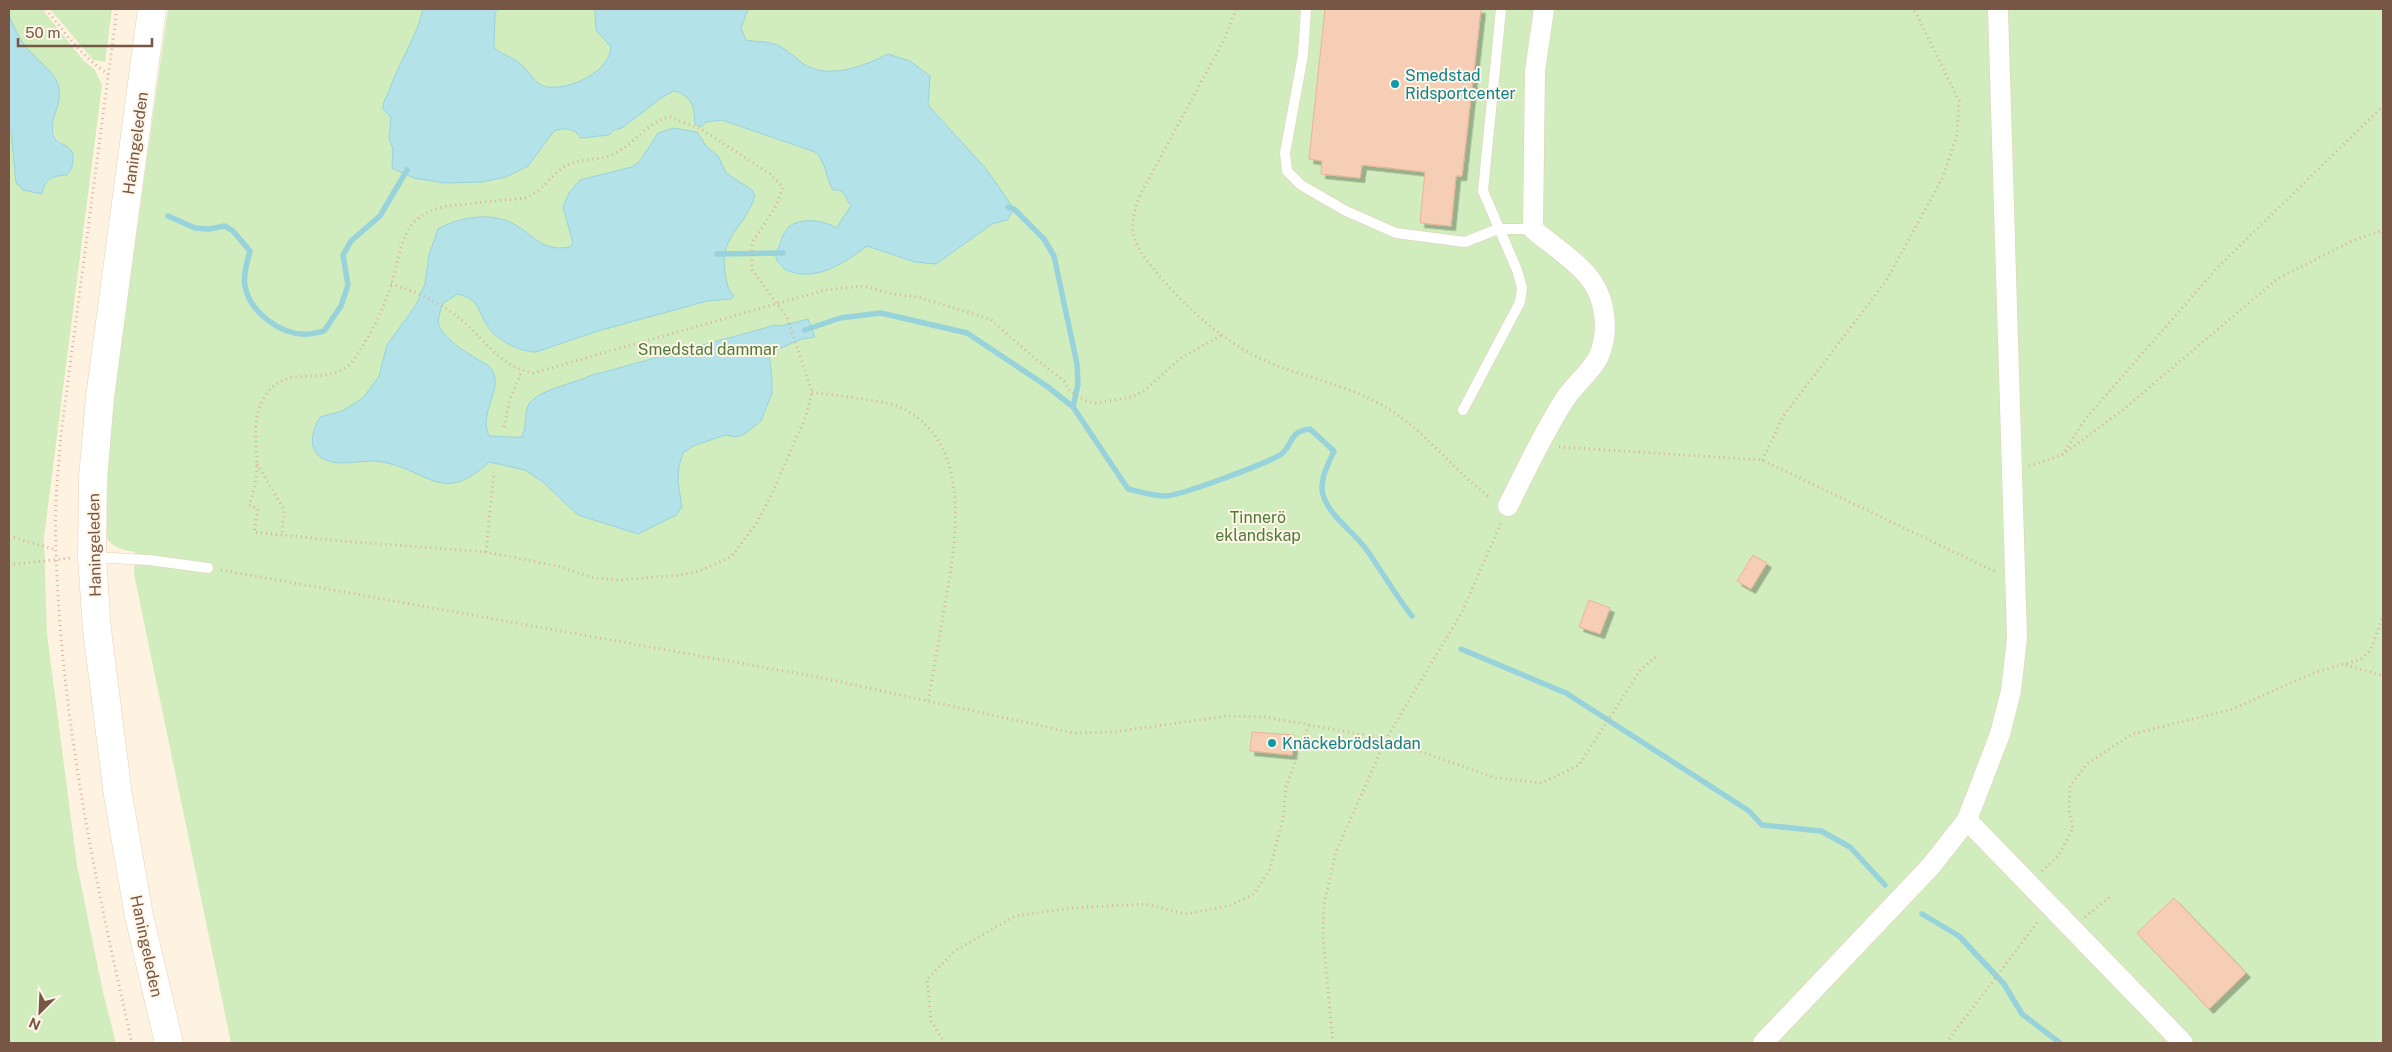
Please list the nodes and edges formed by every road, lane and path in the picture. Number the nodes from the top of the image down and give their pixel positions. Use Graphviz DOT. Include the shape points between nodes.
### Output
graph roads {
  1 [pos="46,9"];
  2 [pos="154,9"];
  3 [pos="1236,9"];
  4 [pos="1306,9"];
  5 [pos="1501,9"];
  6 [pos="1544,9"];
  7 [pos="1912,9"];
  8 [pos="1998,9"];
  9 [pos="108,74"];
  10 [pos="2383,106"];
  11 [pos="1498,229"];
  12 [pos="1532,229"];
  13 [pos="2383,230"];
  14 [pos="391,284"];
  15 [pos="778,305"];
  16 [pos="1222,335"];
  17 [pos="522,371"];
  18 [pos="812,392"];
  19 [pos="1463,410"];
  20 [pos="504,427"];
  21 [pos="1538,446"];
  22 [pos="2062,455"];
  23 [pos="1762,460"];
  24 [pos="257,464"];
  25 [pos="494,472"];
  26 [pos="2012,472"];
  27 [pos="1508,506"];
  28 [pos="282,534"];
  29 [pos="9,536"];
  30 [pos="56,550"];
  31 [pos="486,552"];
  32 [pos="92,557"];
  33 [pos="56,559"];
  34 [pos="9,565"];
  35 [pos="208,568"];
  36 [pos="2015,581"];
  37 [pos="2383,616"];
  38 [pos="1657,656"];
  39 [pos="2346,664"];
  40 [pos="2383,676"];
  41 [pos="928,700"];
  42 [pos="1309,725"];
  43 [pos="1386,739"];
  44 [pos="1967,820"];
  45 [pos="2029,884"];
  46 [pos="2110,897"];
  47 [pos="2051,907"];
  48 [pos="2071,928"];
  49 [pos="2251,1040"];
  50 [pos="169,1042"];
  51 [pos="945,1043"];
  52 [pos="1333,1043"];
  53 [pos="1763,1043"];
  54 [pos="1946,1043"];
  55 [pos="2183,1043"];
  56 [pos="2247,1043"];
  1 -- 9 [label="path" via="92,64"];
  2 -- 32 [label="main road, Haningeleden" via="100,397 93,478"];
  3 -- 16 [label="path" via="1225,38 1140,195 1131,227 1142,255 1183,303"];
  4 -- 11 [label="lane" via="1303,55 1285,153 1287,171 1301,186 1396,233 1465,242"];
  5 -- 11 [label="lane" via="1483,191"];
  6 -- 12 [label="street" via="1535,71"];
  7 -- 23 [label="path" via="1929,36 1959,101 1957,135 1942,177 1886,281 1784,415"];
  8 -- 26 [label="street"];
  10 -- 22 [label="path" via="2218,267 2095,407"];
  11 -- 12 [label="lane"];
  11 -- 19 [label="lane" via="1517,270 1522,288 1520,302"];
  12 -- 21 [label="street" via="1588,276 1600,298 1606,322 1604,342 1597,360 1569,392"];
  13 -- 22 [label="path" via="2352,241 2277,279 2124,410"];
  14 -- 15 [label="path" via="402,240 420,216 435,208 536,194 562,168 608,156 662,118 670,117 701,129 770,174 783,187 776,206 752,243 752,270"];
  14 -- 17 [label="path" via="419,294 450,311 485,345"];
  14 -- 24 [label="path" via="372,329 350,365 328,375 283,379 269,390 260,405 255,425"];
  15 -- 16 [label="path" via="825,290 864,286 918,297 990,319 1064,381 1070,391 1086,401 1106,402 1132,397 1145,390 1181,358"];
  15 -- 17 [label="path" via="543,371"];
  15 -- 18 [label="path" via="787,317"];
  16 -- 27 [label="path" via="1284,368 1337,385 1395,413 1475,486"];
  17 -- 20 [label="path" via="510,399"];
  18 -- 31 [label="path" via="806,416 769,500 742,546 722,562 680,575 619,580 594,578 557,566"];
  18 -- 41 [label="path" via="904,409 928,429 949,466 954,489 956,538"];
  21 -- 23 [label="path"];
  21 -- 27 [label="street"];
  22 -- 26 [label="path"];
  23 -- 36 [label="path"];
  24 -- 28 [label="path" via="284,509"];
  24 -- 28 [label="path" via="249,505 258,509 254,532"];
  25 -- 31 [label="path"];
  26 -- 36 [label="street"];
  27 -- 43 [label="path" via="1462,612"];
  28 -- 31 [label="path"];
  29 -- 30 [label="path"];
  32 -- 35 [label="lane"];
  32 -- 50 [label="main road, Haningeleden" via="101,667 118,795 139,916"];
  33 -- 34 [label="path"];
  35 -- 41 [label="path" via="824,678"];
  36 -- 44 [label="street" via="2017,638 2011,691 2000,734"];
  37 -- 39 [label="path" via="2372,649 2361,659"];
  38 -- 43 [label="path" via="1641,669 1579,765 1542,783 1495,778"];
  39 -- 40 [label="path"];
  39 -- 45 [label="path" via="2316,672 2230,710 2132,734 2087,764 2070,786 2073,828 2059,855"];
  41 -- 42 [label="path" via="1074,733 1114,732 1227,716 1266,717"];
  42 -- 43 [label="path"];
  42 -- 51 [label="path" via="1286,787 1283,818 1270,869 1254,894 1228,906 1185,914 1145,904 1072,908 1015,916 955,951 927,979 930,1021"];
  43 -- 52 [label="path" via="1336,852 1324,904 1323,937"];
  44 -- 45 [label="street"];
  44 -- 53 [label="street" via="1932,866"];
  45 -- 47 [label="street"];
  46 -- 48 [label="path"];
  47 -- 48 [label="street"];
  47 -- 54 [label="path"];
  48 -- 55 [label="street"];
  49 -- 56 [label="path"];
}
